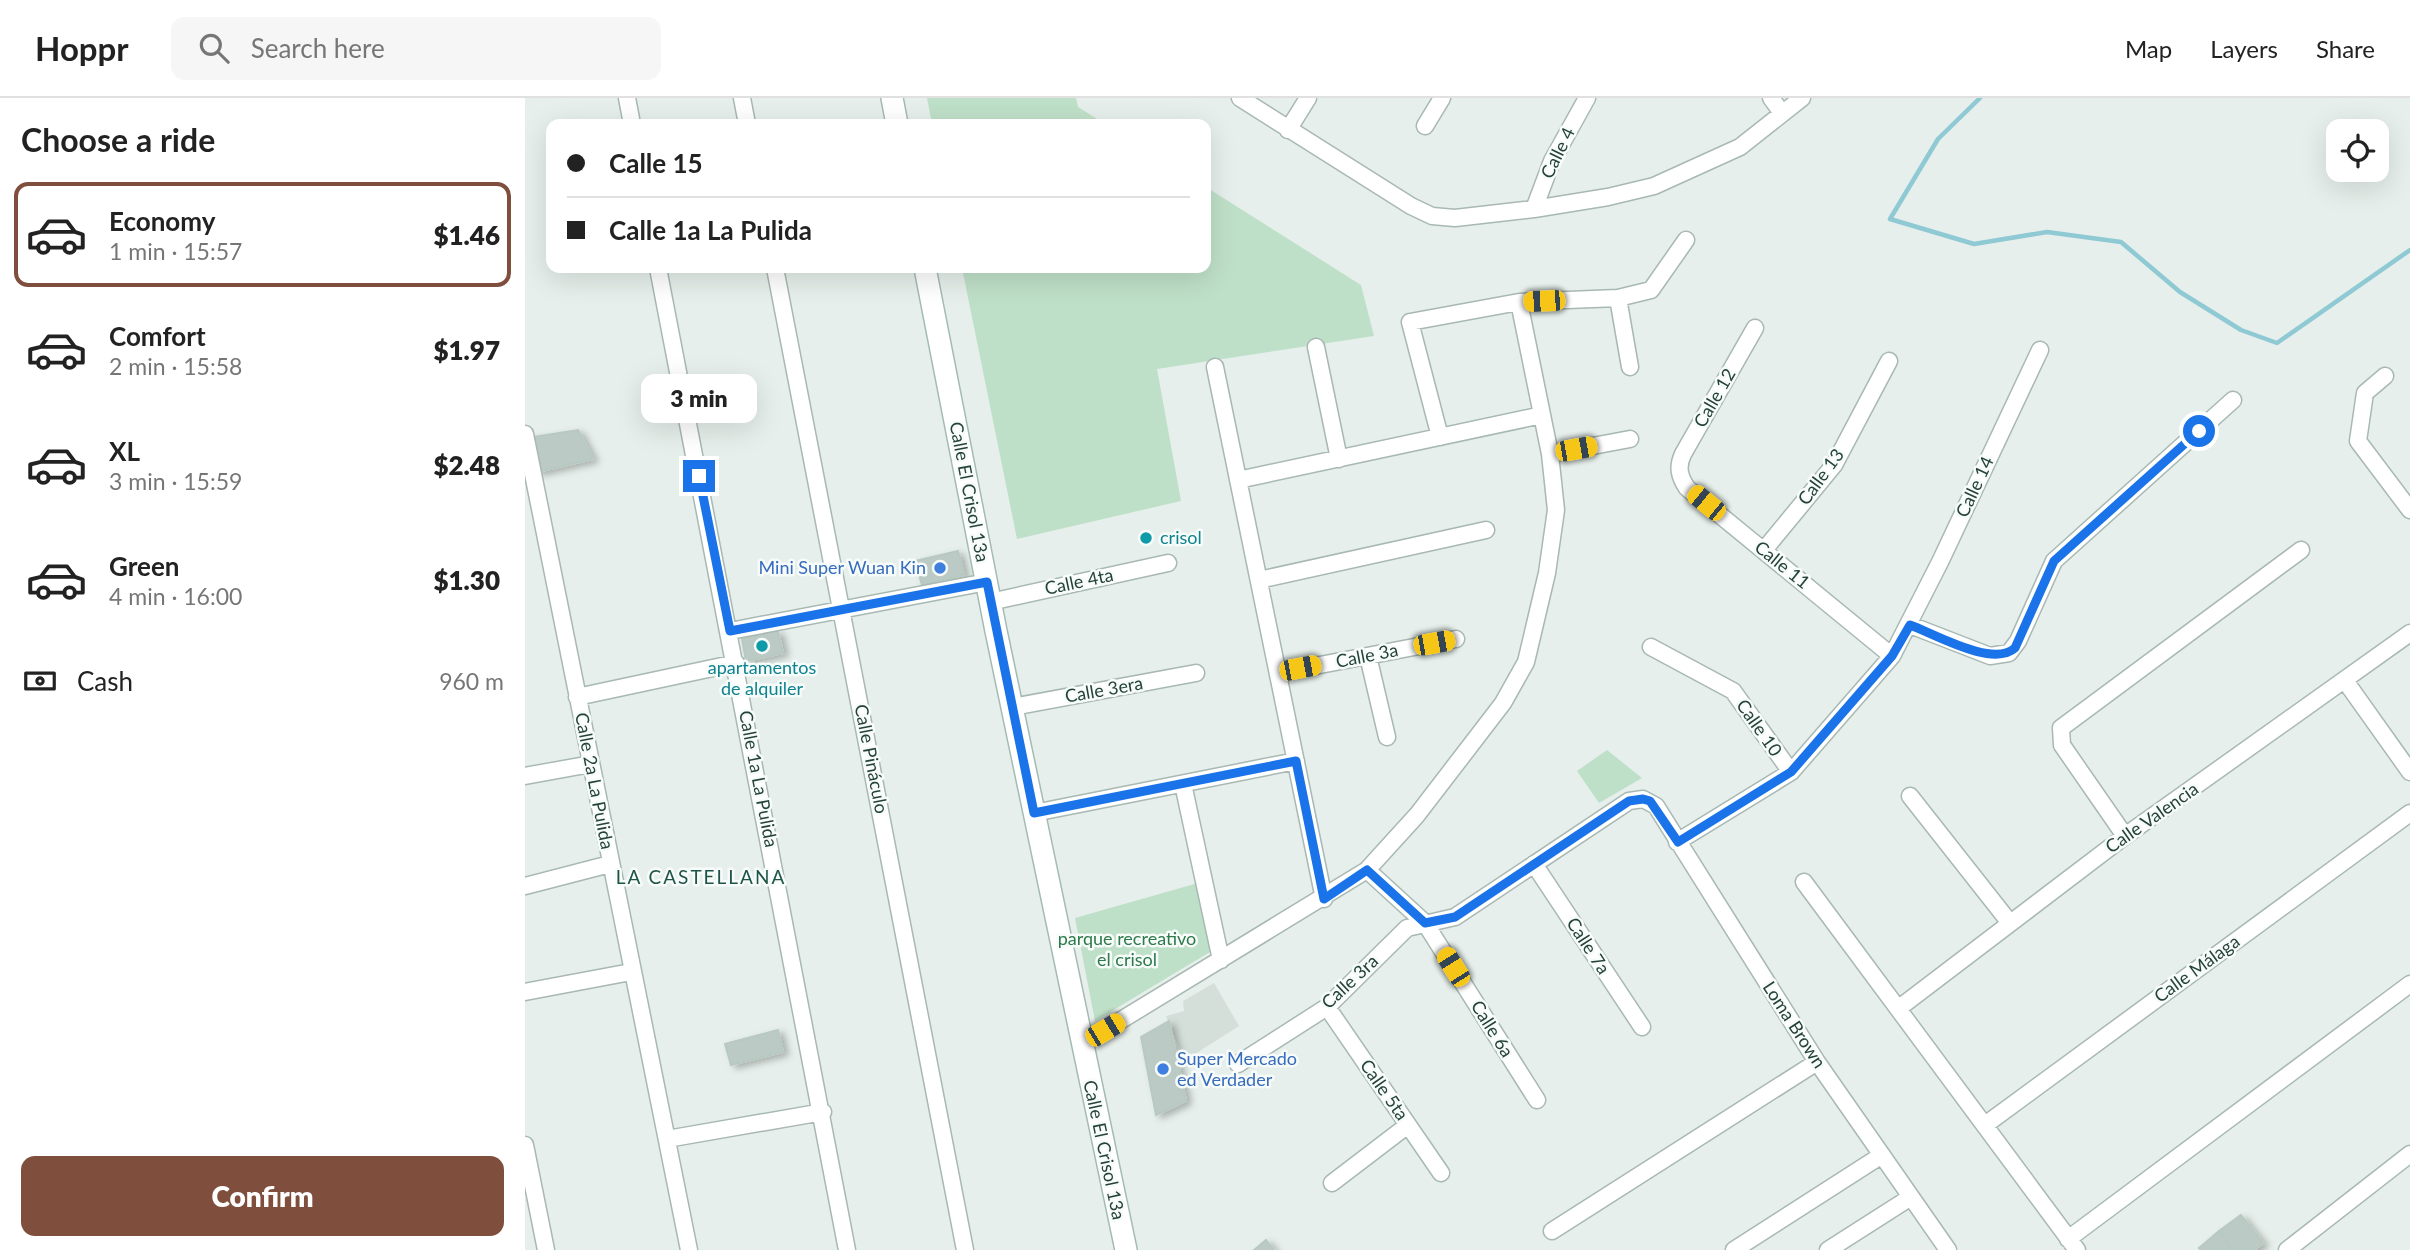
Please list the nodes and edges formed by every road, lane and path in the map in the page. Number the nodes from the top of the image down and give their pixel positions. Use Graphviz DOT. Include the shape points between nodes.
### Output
graph roads {
  1 [pos="627,98"];
  2 [pos="741,98"];
  3 [pos="892,98"];
  4 [pos="1240,98"];
  5 [pos="1308,98"];
  6 [pos="1442,98"];
  7 [pos="1587,98"];
  8 [pos="1770,98"];
  9 [pos="1802,98"];
  10 [pos="1782,113"];
  11 [pos="631,119"];
  12 [pos="746,119"];
  13 [pos="896,119"];
  14 [pos="1425,126"];
  15 [pos="1288,130"];
  16 [pos="1534,209"];
  17 [pos="1686,240"];
  18 [pos="659,273"];
  19 [pos="776,273"];
  20 [pos="926,273"];
  21 [pos="1618,298"];
  22 [pos="1519,302"];
  23 [pos="1755,328"];
  24 [pos="1316,347"];
  25 [pos="2040,350"];
  26 [pos="1889,361"];
  27 [pos="1215,367"];
  28 [pos="1630,367"];
  29 [pos="2385,376"];
  30 [pos="2233,400"];
  31 [pos="1542,415"];
  32 [pos="525,435"];
  33 [pos="1440,437"];
  34 [pos="1630,439"];
  35 [pos="1550,454"];
  36 [pos="1339,459"];
  37 [pos="1679,470"];
  38 [pos="1238,480"];
  39 [pos="2410,510"];
  40 [pos="1486,530"];
  41 [pos="1765,550"];
  42 [pos="2301,550"];
  43 [pos="1168,563"];
  44 [pos="1259,580"];
  45 [pos="988,592"];
  46 [pos="842,609"];
  47 [pos="1910,625"];
  48 [pos="730,631"];
  49 [pos="2410,633"];
  50 [pos="1456,639"];
  51 [pos="1651,647"];
  52 [pos="1368,656"];
  53 [pos="1892,656"];
  54 [pos="736,663"];
  55 [pos="1196,673"];
  56 [pos="1278,673"];
  57 [pos="2346,681"];
  58 [pos="577,696"];
  59 [pos="1012,707"];
  60 [pos="1387,737"];
  61 [pos="1296,761"];
  62 [pos="591,764"];
  63 [pos="1791,772"];
  64 [pos="2410,772"];
  65 [pos="525,776"];
  66 [pos="1183,784"];
  67 [pos="1910,796"];
  68 [pos="1643,799"];
  69 [pos="1034,813"];
  70 [pos="2410,813"];
  71 [pos="2125,836"];
  72 [pos="1678,842"];
  73 [pos="610,864"];
  74 [pos="1534,864"];
  75 [pos="1367,870"];
  76 [pos="1804,882"];
  77 [pos="525,886"];
  78 [pos="1324,899"];
  79 [pos="1425,923"];
  80 [pos="2010,923"];
  81 [pos="1221,960"];
  82 [pos="631,972"];
  83 [pos="2410,984"];
  84 [pos="525,992"];
  85 [pos="1327,1007"];
  86 [pos="1899,1008"];
  87 [pos="1641,1027"];
  88 [pos="1082,1044"];
  89 [pos="1817,1062"];
  90 [pos="1238,1064"];
  91 [pos="1537,1100"];
  92 [pos="823,1112"];
  93 [pos="1408,1125"];
  94 [pos="1985,1125"];
  95 [pos="667,1139"];
  96 [pos="525,1145"];
  97 [pos="2410,1154"];
  98 [pos="1882,1155"];
  99 [pos="1441,1173"];
  100 [pos="1332,1183"];
  101 [pos="1911,1197"];
  102 [pos="1552,1231"];
  103 [pos="2073,1244"];
  104 [pos="546,1250"];
  105 [pos="689,1250"];
  106 [pos="847,1250"];
  107 [pos="965,1250"];
  108 [pos="1126,1250"];
  109 [pos="1734,1250"];
  110 [pos="1828,1250"];
  111 [pos="1948,1250"];
  112 [pos="2287,1250"];
  1 -- 11 [label="street"];
  2 -- 12 [label="street"];
  3 -- 13 [label="street"];
  4 -- 15 [label="street"];
  5 -- 15 [label="street"];
  6 -- 14 [label="street"];
  7 -- 16 [label="street, Calle 4" via="1552,161"];
  8 -- 10 [label="street"];
  9 -- 10 [label="street"];
  10 -- 16 [label="street" via="1740,147 1654,186"];
  15 -- 16 [label="street" via="1432,216 1455,218"];
  17 -- 21 [label="street" via="1651,290"];
  18 -- 48 [label="street, Calle 1a La Pulida"];
  19 -- 46 [label="street, Calle Pináculo"];
  20 -- 45 [label="street, Calle El Crisol 13a"];
  21 -- 22 [label="street"];
  21 -- 28 [label="street"];
  22 -- 31 [label="street"];
  22 -- 33 [label="street" via="1410,322"];
  23 -- 37 [label="street, Calle 12" via="1683,454"];
  24 -- 36 [label="street"];
  25 -- 47 [label="street, Calle 14"];
  26 -- 41 [label="street, Calle 13" via="1834,465"];
  27 -- 38 [label="street"];
  29 -- 39 [label="street" via="2365,393 2358,441"];
  30 -- 47 [label="street" via="2054,561 2009,653 1990,656"];
  31 -- 33 [label="street"];
  31 -- 35 [label="street"];
  32 -- 58 [label="street, Calle 2a La Pulida"];
  33 -- 36 [label="street"];
  34 -- 35 [label="street"];
  35 -- 75 [label="street" via="1556,510 1526,662 1503,703 1464,755"];
  36 -- 38 [label="street"];
  37 -- 41 [label="street, Calle 11" via="1687,488"];
  38 -- 44 [label="street"];
  40 -- 44 [label="street"];
  41 -- 53 [label="street, Calle 11"];
  42 -- 71 [label="street" via="2061,728 2062,745"];
  43 -- 45 [label="street, Calle 4ta"];
  44 -- 56 [label="street"];
  45 -- 46 [label="street, Calle 4ta"];
  45 -- 59 [label="street, Calle El Crisol 13a"];
  46 -- 48 [label="street, Calle 4ta"];
  46 -- 107 [label="street, Calle Pináculo"];
  47 -- 53 [label="street, Calle 14"];
  48 -- 54 [label="street, Calle 1a La Pulida"];
  49 -- 57 [label="street, Calle Valencia"];
  50 -- 52 [label="street, Calle 3a"];
  51 -- 63 [label="street, Calle 10" via="1733,691"];
  52 -- 56 [label="street, Calle 3a"];
  52 -- 60 [label="street"];
  53 -- 63 [label="street, Calle 14"];
  54 -- 58 [label="street"];
  54 -- 92 [label="street, Calle 1a La Pulida"];
  55 -- 59 [label="street, Calle 3era"];
  56 -- 61 [label="street"];
  57 -- 64 [label="street"];
  57 -- 71 [label="street, Calle Valencia"];
  58 -- 62 [label="street, Calle 2a La Pulida"];
  59 -- 69 [label="street, Calle El Crisol 13a"];
  61 -- 66 [label="street"];
  61 -- 78 [label="street"];
  62 -- 65 [label="street"];
  62 -- 73 [label="street, Calle 2a La Pulida"];
  63 -- 72 [label="street, Calle 14"];
  66 -- 69 [label="street"];
  66 -- 81 [label="street"];
  67 -- 80 [label="street"];
  68 -- 72 [label="street, Loma Brown" via="1656,806"];
  68 -- 74 [label="street, Calle 3ra" via="1629,801"];
  69 -- 88 [label="street, Calle El Crisol 13a"];
  70 -- 94 [label="street, Calle Málaga"];
  71 -- 80 [label="street, Calle Valencia"];
  72 -- 89 [label="street, Loma Brown"];
  73 -- 77 [label="street"];
  73 -- 82 [label="street, Calle 2a La Pulida"];
  74 -- 79 [label="street, Calle 3ra" via="1455,917"];
  74 -- 87 [label="street, Calle 7a"];
  75 -- 78 [label="street"];
  75 -- 79 [label="street, Calle 6a"];
  76 -- 86 [label="street"];
  78 -- 81 [label="street"];
  79 -- 85 [label="street, Calle 3ra" via="1407,928"];
  79 -- 91 [label="street, Calle 6a"];
  80 -- 86 [label="street, Calle Valencia"];
  81 -- 88 [label="street"];
  82 -- 84 [label="street"];
  82 -- 95 [label="street, Calle 2a La Pulida"];
  83 -- 103 [label="street"];
  85 -- 90 [label="street, Calle 3ra"];
  85 -- 93 [label="street, Calle 5ta"];
  86 -- 94 [label="street"];
  88 -- 108 [label="street, Calle El Crisol 13a"];
  89 -- 98 [label="street, Loma Brown"];
  89 -- 102 [label="street"];
  92 -- 95 [label="street"];
  92 -- 106 [label="street, Calle 1a La Pulida"];
  93 -- 99 [label="street, Calle 5ta"];
  93 -- 100 [label="street"];
  94 -- 103 [label="street"];
  95 -- 105 [label="street, Calle 2a La Pulida"];
  96 -- 104 [label="street"];
  97 -- 112 [label="street"];
  98 -- 101 [label="street, Loma Brown"];
  98 -- 109 [label="street"];
  101 -- 110 [label="street"];
  101 -- 111 [label="street, Loma Brown"];
}
